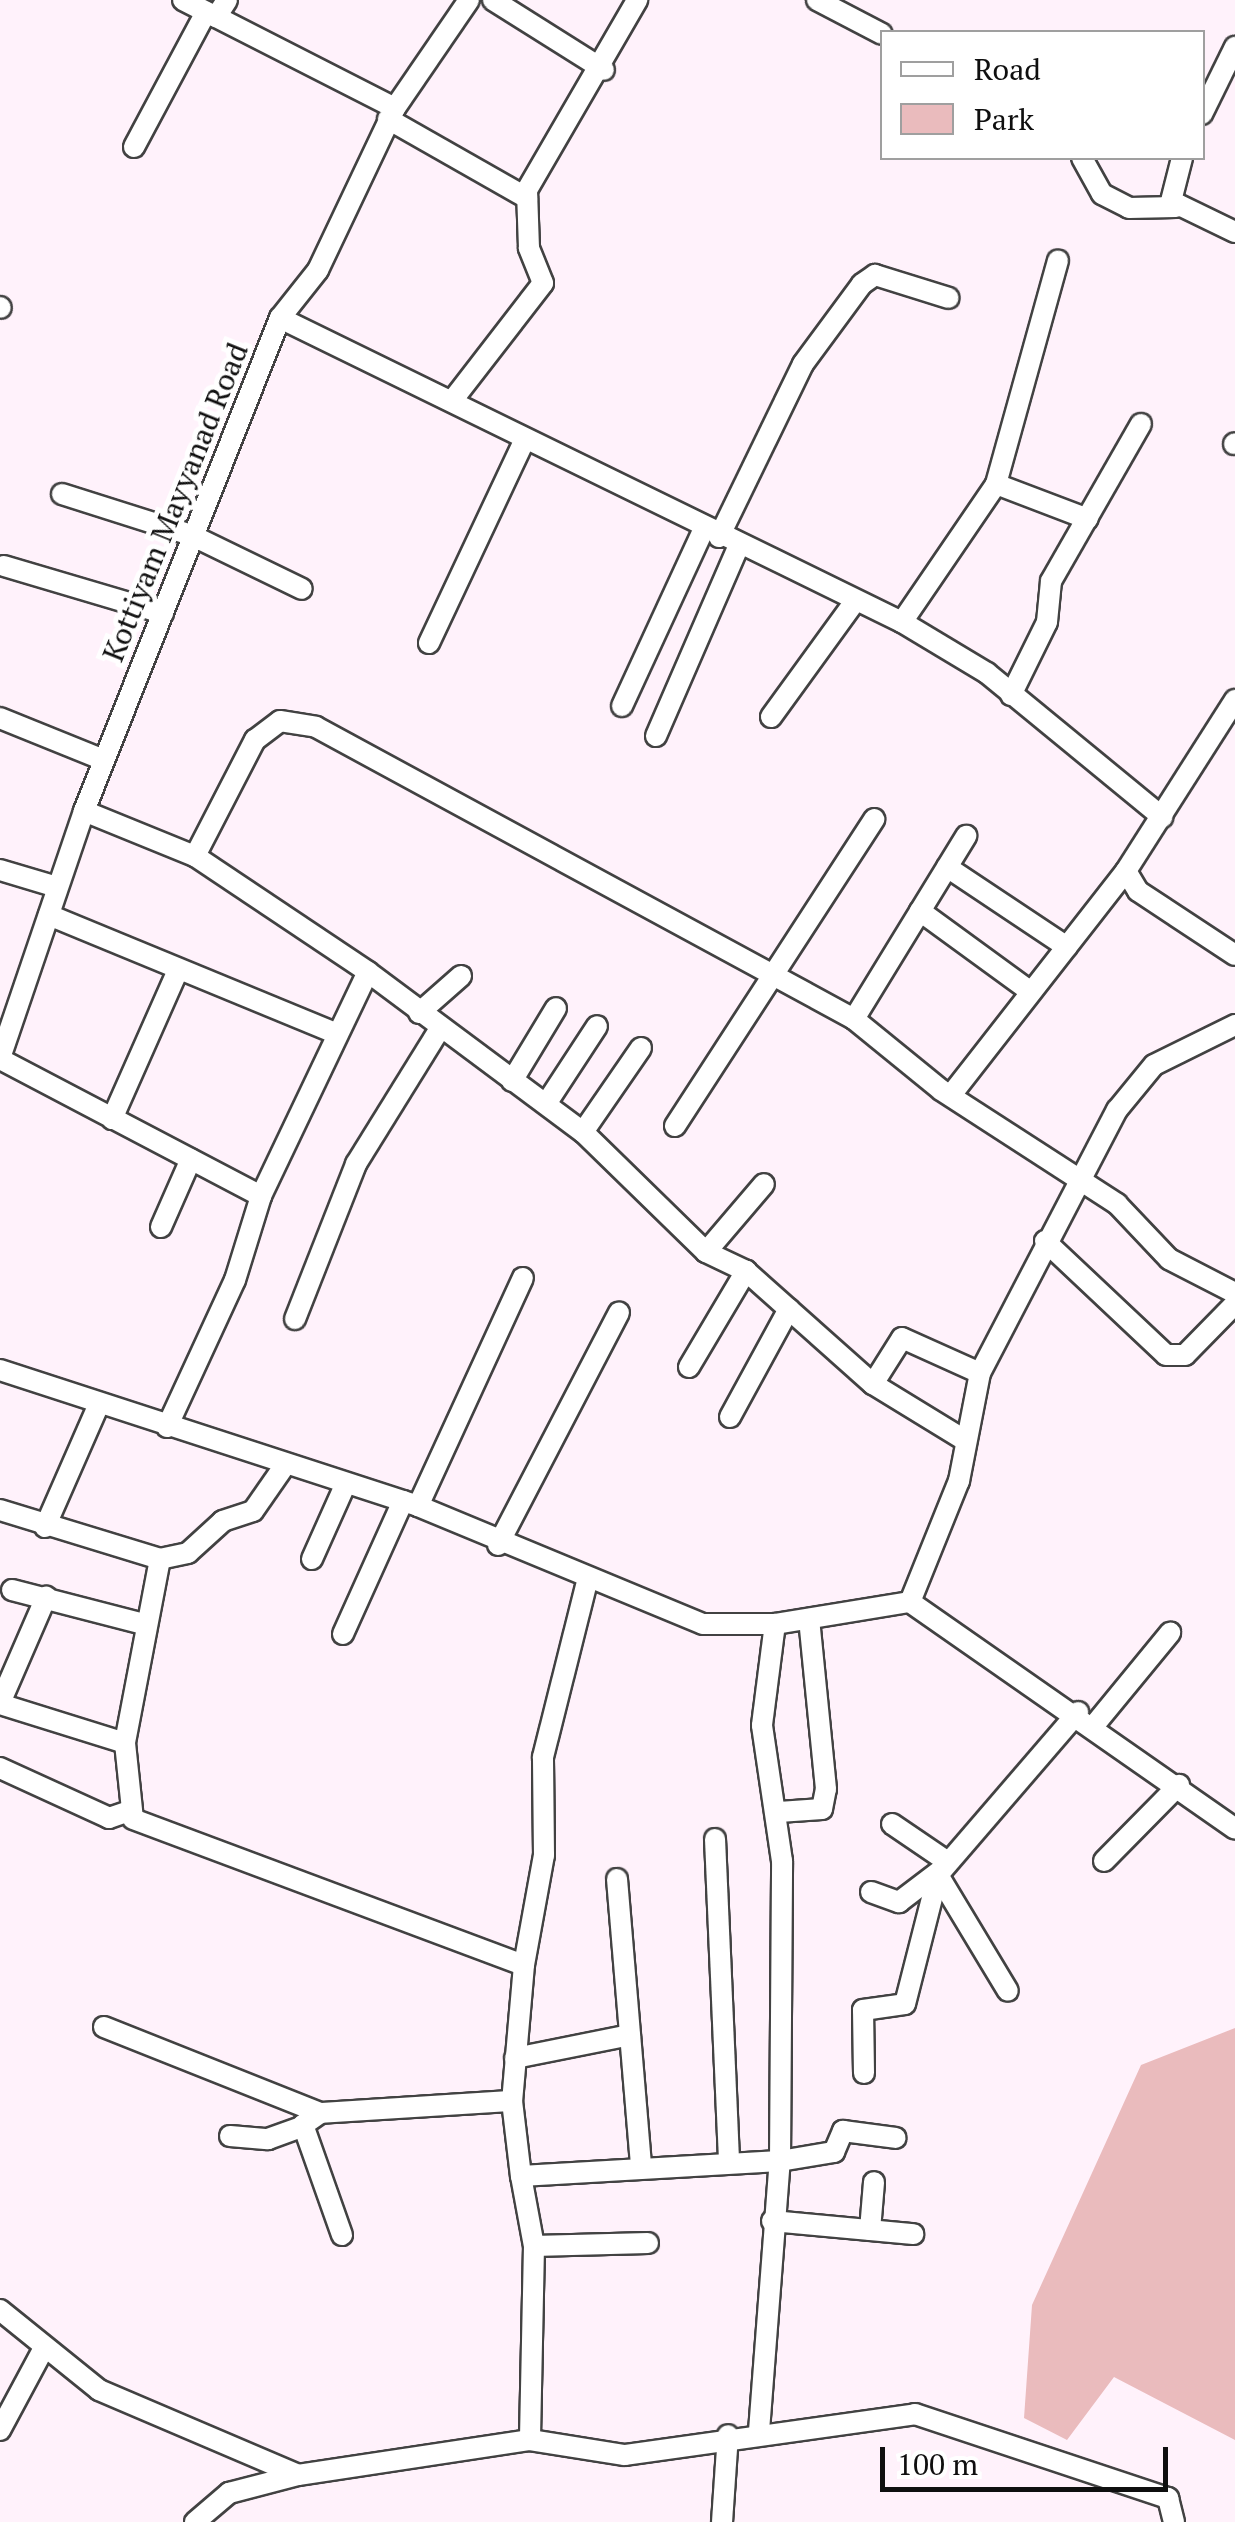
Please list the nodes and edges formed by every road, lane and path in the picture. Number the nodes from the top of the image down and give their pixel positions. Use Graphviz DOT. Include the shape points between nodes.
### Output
graph roads {
  1 [pos="183,0"];
  2 [pos="469,0"];
  3 [pos="492,0"];
  4 [pos="637,0"];
  5 [pos="817,0"];
  6 [pos="216,10"];
  7 [pos="880,33"];
  8 [pos="1235,46"];
  9 [pos="604,70"];
  10 [pos="1205,108"];
  11 [pos="391,113"];
  12 [pos="134,147"];
  13 [pos="1083,160"];
  14 [pos="1181,160"];
  15 [pos="527,198"];
  16 [pos="1176,208"];
  17 [pos="1235,232"];
  18 [pos="1058,260"];
  19 [pos="949,298"];
  20 [pos="280,318"];
  21 [pos="455,397"];
  22 [pos="1141,424"];
  23 [pos="525,439"];
  24 [pos="996,484"];
  25 [pos="62,494"];
  26 [pos="1088,519"];
  27 [pos="711,534"];
  28 [pos="191,536"];
  29 [pos="739,545"];
  30 [pos="4,566"];
  31 [pos="302,589"];
  32 [pos="853,604"];
  33 [pos="163,613"];
  34 [pos="902,622"];
  35 [pos="429,643"];
  36 [pos="1010,695"];
  37 [pos="1235,700"];
  38 [pos="622,706"];
  39 [pos="770,717"];
  40 [pos="0,718"];
  41 [pos="656,736"];
  42 [pos="104,760"];
  43 [pos="84,811"];
  44 [pos="1162,817"];
  45 [pos="874,819"];
  46 [pos="966,836"];
  47 [pos="195,856"];
  48 [pos="947,867"];
  49 [pos="0,870"];
  50 [pos="1126,871"];
  51 [pos="57,888"];
  52 [pos="920,911"];
  53 [pos="49,915"];
  54 [pos="1067,947"];
  55 [pos="1235,955"];
  56 [pos="178,970"];
  57 [pos="368,972"];
  58 [pos="780,974"];
  59 [pos="461,976"];
  60 [pos="1031,992"];
  61 [pos="556,1008"];
  62 [pos="418,1013"];
  63 [pos="854,1019"];
  64 [pos="7,1022"];
  65 [pos="1235,1024"];
  66 [pos="597,1026"];
  67 [pos="438,1032"];
  68 [pos="336,1033"];
  69 [pos="641,1048"];
  70 [pos="0,1058"];
  71 [pos="512,1082"];
  72 [pos="950,1094"];
  73 [pos="546,1104"];
  74 [pos="112,1119"];
  75 [pos="675,1126"];
  76 [pos="582,1132"];
  77 [pos="191,1159"];
  78 [pos="1077,1181"];
  79 [pos="764,1184"];
  80 [pos="261,1196"];
  81 [pos="161,1227"];
  82 [pos="1045,1241"];
  83 [pos="706,1252"];
  84 [pos="746,1271"];
  85 [pos="523,1278"];
  86 [pos="1235,1293"];
  87 [pos="1235,1304"];
  88 [pos="790,1309"];
  89 [pos="620,1313"];
  90 [pos="295,1319"];
  91 [pos="689,1367"];
  92 [pos="0,1370"];
  93 [pos="980,1374"];
  94 [pos="873,1384"];
  95 [pos="98,1406"];
  96 [pos="730,1417"];
  97 [pos="167,1427"];
  98 [pos="961,1438"];
  99 [pos="285,1465"];
  100 [pos="346,1484"];
  101 [pos="410,1503"];
  102 [pos="0,1510"];
  103 [pos="45,1526"];
  104 [pos="498,1545"];
  105 [pos="312,1558"];
  106 [pos="160,1559"];
  107 [pos="588,1578"];
  108 [pos="12,1590"];
  109 [pos="46,1597"];
  110 [pos="910,1602"];
  111 [pos="809,1620"];
  112 [pos="143,1624"];
  113 [pos="775,1624"];
  114 [pos="1170,1633"];
  115 [pos="342,1634"];
  116 [pos="0,1704"];
  117 [pos="1087,1718"];
  118 [pos="125,1743"];
  119 [pos="0,1768"];
  120 [pos="1179,1785"];
  121 [pos="129,1810"];
  122 [pos="779,1812"];
  123 [pos="892,1824"];
  124 [pos="1235,1829"];
  125 [pos="714,1839"];
  126 [pos="1104,1860"];
  127 [pos="942,1869"];
  128 [pos="617,1879"];
  129 [pos="871,1892"];
  130 [pos="524,1965"];
  131 [pos="1008,1991"];
  132 [pos="104,2027"];
  133 [pos="630,2035"];
  134 [pos="515,2058"];
  135 [pos="864,2074"];
  136 [pos="512,2100"];
  137 [pos="320,2113"];
  138 [pos="301,2126"];
  139 [pos="230,2136"];
  140 [pos="896,2138"];
  141 [pos="730,2160"];
  142 [pos="780,2161"];
  143 [pos="641,2164"];
  144 [pos="521,2176"];
  145 [pos="874,2182"];
  146 [pos="772,2221"];
  147 [pos="870,2230"];
  148 [pos="913,2234"];
  149 [pos="342,2235"];
  150 [pos="648,2243"];
  151 [pos="534,2246"];
  152 [pos="0,2310"];
  153 [pos="44,2348"];
  154 [pos="0,2430"];
  155 [pos="759,2431"];
  156 [pos="728,2435"];
  157 [pos="530,2440"];
  158 [pos="298,2475"];
  159 [pos="195,2522"];
  160 [pos="722,2522"];
  161 [pos="1174,2522"];
  1 -- 6 [label="street"];
  2 -- 11 [label="street, Kottiyam Mayyanad Road"];
  3 -- 9 [label="street"];
  4 -- 9 [label="street"];
  5 -- 7 [label="street"];
  6 -- 11 [label="street"];
  6 -- 12 [label="street"];
  8 -- 10 [label="street"];
  9 -- 15 [label="street" via="534,173"];
  11 -- 15 [label="street"];
  11 -- 20 [label="street, Kottiyam Mayyanad Road" via="318,270"];
  13 -- 16 [label="street" via="1102,194 1129,208"];
  14 -- 16 [label="street" via="1168,190"];
  15 -- 21 [label="street" via="543,284"];
  16 -- 17 [label="street"];
  18 -- 24 [label="street"];
  19 -- 27 [label="street" via="875,275 862,284 803,364"];
  20 -- 21 [label="street"];
  20 -- 28 [label="street, Kottiyam Mayyanad Road"];
  21 -- 23 [label="street"];
  22 -- 26 [label="street"];
  23 -- 27 [label="street"];
  23 -- 35 [label="street"];
  24 -- 26 [label="street"];
  24 -- 34 [label="street"];
  25 -- 28 [label="street"];
  26 -- 36 [label="street" via="1052,582 1046,622"];
  27 -- 29 [label="street"];
  27 -- 38 [label="street"];
  28 -- 31 [label="street"];
  28 -- 33 [label="street, Kottiyam Mayyanad Road"];
  29 -- 32 [label="street"];
  29 -- 41 [label="street"];
  30 -- 33 [label="street"];
  32 -- 34 [label="street"];
  32 -- 39 [label="street"];
  33 -- 42 [label="street, Kottiyam Mayyanad Road"];
  34 -- 36 [label="street"];
  36 -- 44 [label="street"];
  37 -- 44 [label="street"];
  40 -- 42 [label="street"];
  42 -- 43 [label="street, Kottiyam Mayyanad Road"];
  43 -- 47 [label="street"];
  43 -- 51 [label="street, Kottiyam Mayyanad Road"];
  44 -- 50 [label="street"];
  45 -- 58 [label="street"];
  46 -- 48 [label="street"];
  47 -- 57 [label="street"];
  47 -- 58 [label="street" via="255,740 293,721"];
  48 -- 52 [label="street"];
  48 -- 54 [label="street"];
  49 -- 51 [label="street"];
  50 -- 54 [label="street"];
  50 -- 55 [label="street" via="1138,890"];
  51 -- 53 [label="street, Kottiyam Mayyanad Road"];
  52 -- 60 [label="street"];
  52 -- 63 [label="street"];
  53 -- 56 [label="street"];
  53 -- 64 [label="street, Kottiyam Mayyanad Road"];
  54 -- 60 [label="street"];
  56 -- 68 [label="street"];
  56 -- 74 [label="street"];
  57 -- 62 [label="street"];
  57 -- 68 [label="street"];
  58 -- 63 [label="street"];
  58 -- 75 [label="street"];
  59 -- 62 [label="street"];
  60 -- 72 [label="street"];
  61 -- 71 [label="street"];
  62 -- 67 [label="street"];
  63 -- 72 [label="street"];
  64 -- 70 [label="street, Kottiyam Mayyanad Road"];
  65 -- 78 [label="street" via="1154,1066"];
  66 -- 73 [label="street"];
  67 -- 71 [label="street"];
  67 -- 90 [label="street" via="356,1164"];
  68 -- 80 [label="street"];
  69 -- 76 [label="street"];
  70 -- 74 [label="street"];
  71 -- 73 [label="street"];
  72 -- 78 [label="street"];
  73 -- 76 [label="street"];
  74 -- 77 [label="street"];
  76 -- 83 [label="street"];
  77 -- 80 [label="street"];
  77 -- 81 [label="street"];
  78 -- 82 [label="street"];
  78 -- 86 [label="street" via="1117,1204 1169,1258"];
  79 -- 83 [label="street"];
  80 -- 97 [label="street" via="235,1280"];
  82 -- 87 [label="street" via="1166,1354 1184,1355"];
  82 -- 93 [label="street"];
  83 -- 84 [label="street"];
  84 -- 88 [label="street"];
  84 -- 91 [label="street"];
  85 -- 101 [label="street"];
  88 -- 94 [label="street"];
  88 -- 96 [label="street"];
  89 -- 104 [label="street"];
  92 -- 95 [label="street"];
  93 -- 94 [label="street" via="902,1338"];
  93 -- 98 [label="street"];
  94 -- 98 [label="street"];
  95 -- 97 [label="street"];
  95 -- 103 [label="street"];
  97 -- 99 [label="street"];
  98 -- 110 [label="street" via="959,1480"];
  99 -- 100 [label="street"];
  99 -- 106 [label="street" via="253,1511 222,1521 188,1553"];
  100 -- 101 [label="street"];
  100 -- 105 [label="street"];
  101 -- 104 [label="street"];
  101 -- 115 [label="street"];
  102 -- 103 [label="street"];
  103 -- 106 [label="street"];
  104 -- 107 [label="street"];
  106 -- 112 [label="street"];
  107 -- 113 [label="street" via="703,1624"];
  107 -- 130 [label="street" via="543,1757 544,1855"];
  108 -- 109 [label="street"];
  109 -- 112 [label="street"];
  109 -- 116 [label="street"];
  110 -- 111 [label="street"];
  110 -- 117 [label="street"];
  111 -- 113 [label="street"];
  111 -- 122 [label="street" via="826,1788 822,1808"];
  112 -- 118 [label="street" via="154,1629"];
  113 -- 122 [label="street" via="762,1725"];
  114 -- 117 [label="street"];
  116 -- 118 [label="street"];
  117 -- 120 [label="street"];
  117 -- 127 [label="street"];
  118 -- 121 [label="street"];
  119 -- 121 [label="street" via="108,1818"];
  120 -- 124 [label="street"];
  120 -- 126 [label="street"];
  121 -- 130 [label="street" via="140,1826"];
  122 -- 142 [label="street"];
  123 -- 127 [label="street"];
  125 -- 141 [label="street"];
  127 -- 129 [label="street" via="899,1902"];
  127 -- 131 [label="street"];
  127 -- 135 [label="street" via="904,2004 863,2010"];
  128 -- 133 [label="street"];
  130 -- 134 [label="street"];
  132 -- 137 [label="street"];
  133 -- 134 [label="street"];
  133 -- 143 [label="street"];
  134 -- 136 [label="street"];
  136 -- 137 [label="street"];
  136 -- 144 [label="street"];
  137 -- 138 [label="street"];
  138 -- 139 [label="street" via="268,2138"];
  138 -- 149 [label="street"];
  140 -- 142 [label="street" via="843,2131 834,2152"];
  141 -- 142 [label="street"];
  141 -- 143 [label="street"];
  142 -- 146 [label="street"];
  143 -- 144 [label="street"];
  144 -- 151 [label="street"];
  145 -- 147 [label="street"];
  146 -- 147 [label="street"];
  146 -- 155 [label="street"];
  147 -- 148 [label="street"];
  150 -- 151 [label="street"];
  151 -- 157 [label="street"];
  152 -- 153 [label="street"];
  153 -- 154 [label="street"];
  153 -- 158 [label="street" via="99,2390"];
  155 -- 156 [label="street"];
  155 -- 161 [label="street" via="914,2414 1168,2498"];
  156 -- 157 [label="street" via="625,2455"];
  156 -- 160 [label="street"];
  157 -- 158 [label="street"];
  158 -- 159 [label="street" via="229,2493"];
}
